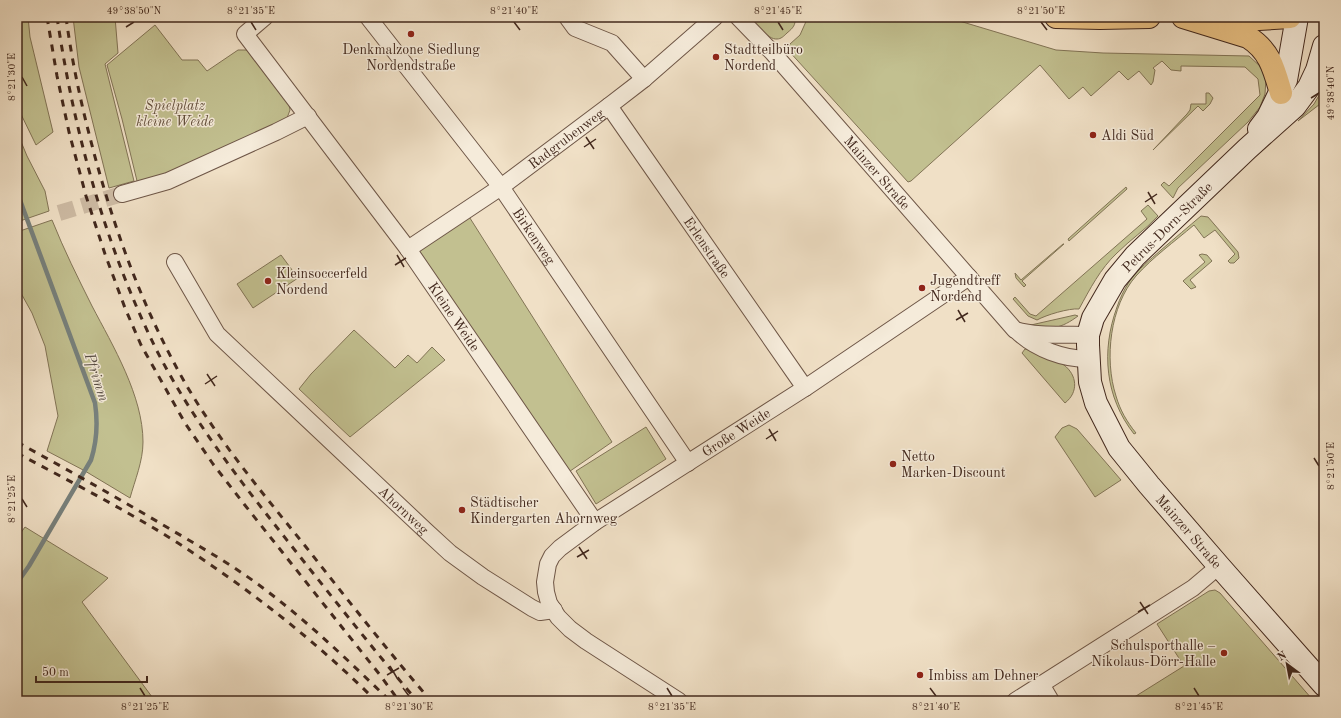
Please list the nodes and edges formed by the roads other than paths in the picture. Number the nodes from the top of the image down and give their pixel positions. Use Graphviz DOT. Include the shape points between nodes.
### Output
graph roads {
  1 [pos="265,17"];
  2 [pos="368,17"];
  3 [pos="567,17"];
  4 [pos="715,17"];
  5 [pos="738,17"];
  6 [pos="1056,17"];
  7 [pos="1149,17"];
  8 [pos="1183,17"];
  9 [pos="1198,17"];
  10 [pos="1290,17"];
  11 [pos="1297,17"];
  12 [pos="1324,46"];
  13 [pos="644,80"];
  14 [pos="1281,92"];
  15 [pos="609,106"];
  16 [pos="308,116"];
  17 [pos="1247,149"];
  18 [pos="501,187"];
  19 [pos="122,194"];
  20 [pos="408,248"];
  21 [pos="175,262"];
  22 [pos="969,277"];
  23 [pos="1015,330"];
  24 [pos="1088,335"];
  25 [pos="1088,358"];
  26 [pos="805,388"];
  27 [pos="688,463"];
  28 [pos="595,522"];
  29 [pos="1219,566"];
  30 [pos="554,610"];
  31 [pos="1041,684"];
  32 [pos="1324,685"];
  33 [pos="679,701"];
  34 [pos="1015,701"];
  35 [pos="1051,701"];
  1 -- 16 [label="street, Kleine Weide" via="245,34"];
  2 -- 18 [label="street, Birkenweg"];
  3 -- 13 [label="street" via="575,28 612,43"];
  4 -- 13 [label="street, Radgrubenweg"];
  5 -- 22 [label="street, Mainzer Straße"];
  6 -- 7 [label="main road"];
  8 -- 14 [label="main road" via="1248,37 1256,42 1271,62"];
  9 -- 10 [label="main road" via="1242,20"];
  11 -- 14 [label="main road, Petrus-Dorn-Straße" via="1286,80"];
  12 -- 17 [label="main road, Petrus-Dorn-Straße" via="1317,70 1295,106"];
  13 -- 15 [label="street, Radgrubenweg"];
  14 -- 17 [label="main road, Petrus-Dorn-Straße"];
  15 -- 18 [label="street, Radgrubenweg"];
  15 -- 26 [label="street, Erlenstraße"];
  16 -- 19 [label="street" via="168,180"];
  16 -- 20 [label="street, Kleine Weide"];
  17 -- 24 [label="main road, Petrus-Dorn-Straße" via="1125,268 1093,318"];
  18 -- 20 [label="street, Radgrubenweg"];
  18 -- 27 [label="street, Birkenweg"];
  20 -- 28 [label="street, Kleine Weide"];
  21 -- 30 [label="street, Ahornweg" via="217,334 450,553 532,608 540,612"];
  22 -- 23 [label="street, Mainzer Straße"];
  22 -- 26 [label="street, Große Weide"];
  23 -- 24 [label="street" via="1035,334"];
  23 -- 25 [label="street, Mainzer Straße" via="1041,348 1074,358"];
  24 -- 25 [label="main road, Mainzer Straße"];
  25 -- 29 [label="main road, Mainzer Straße" via="1090,382 1096,403 1119,448"];
  26 -- 27 [label="street, Große Weide"];
  27 -- 28 [label="street, Große Weide"];
  28 -- 30 [label="street, Große Weide" via="560,548 548,564 546,592"];
  29 -- 31 [label="street" via="1193,588"];
  29 -- 32 [label="main road, Mainzer Straße"];
  30 -- 33 [label="street" via="563,623 586,641"];
  31 -- 34 [label="street"];
  31 -- 35 [label="street"];
}
